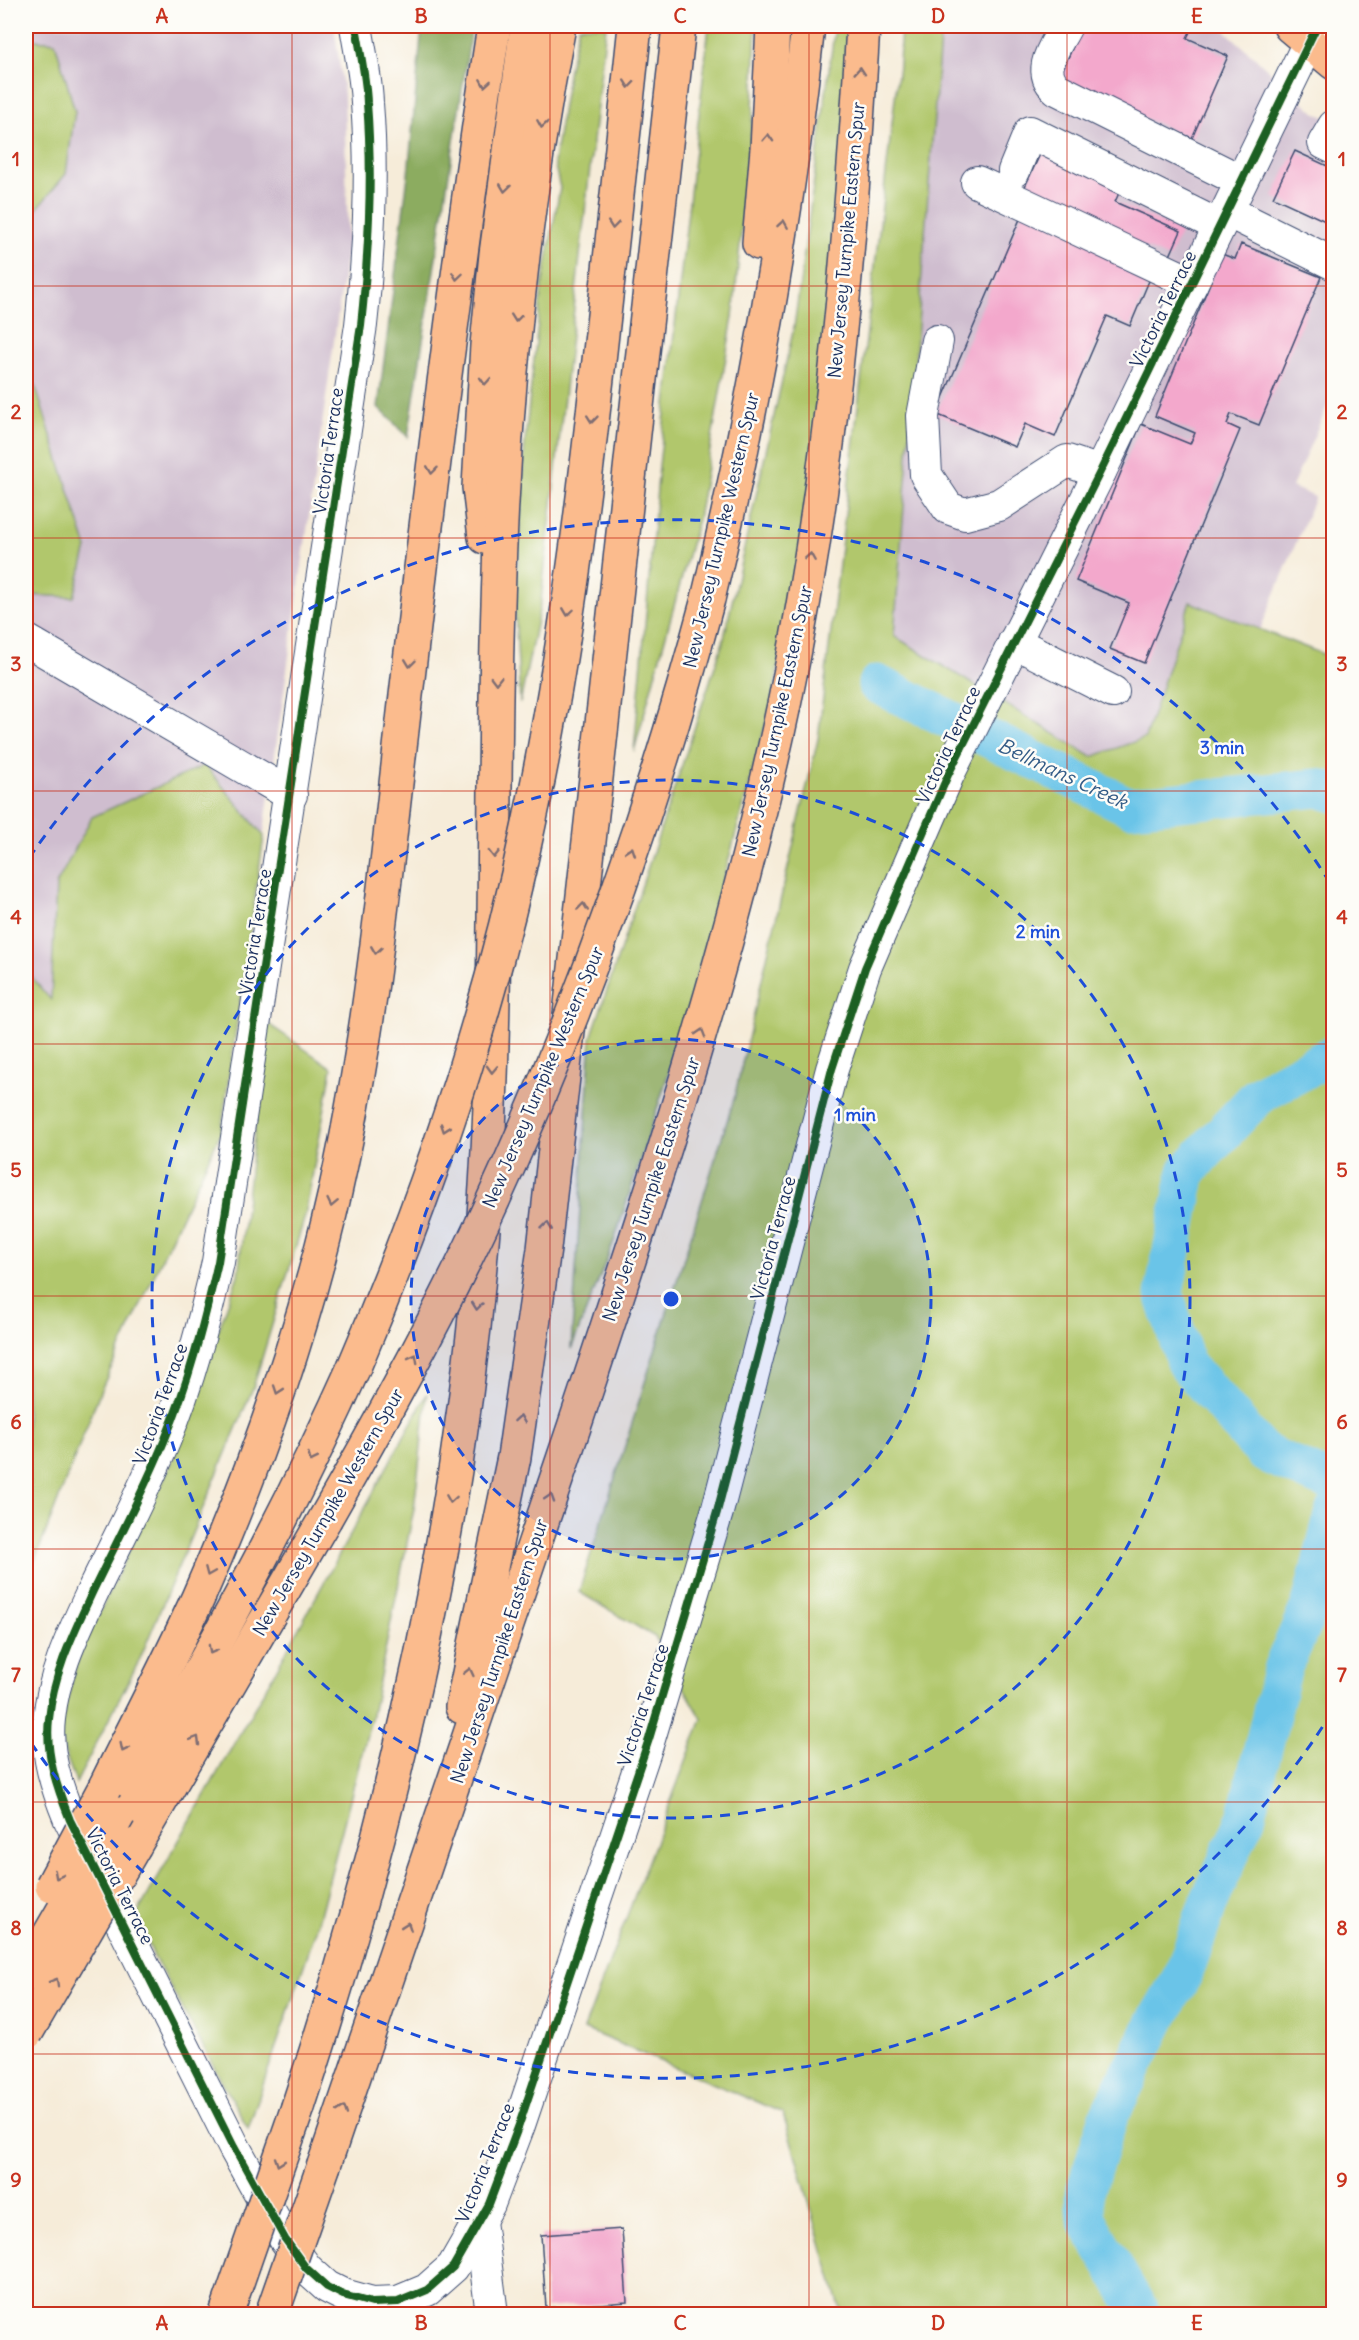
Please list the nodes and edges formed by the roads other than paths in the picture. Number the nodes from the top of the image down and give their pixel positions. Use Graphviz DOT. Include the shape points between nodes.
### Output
graph roads {
  1 [pos="356,26"];
  2 [pos="494,26"];
  3 [pos="527,26"];
  4 [pos="560,26"];
  5 [pos="635,26"];
  6 [pos="679,26"];
  7 [pos="773,26"];
  8 [pos="808,26"];
  9 [pos="863,26"];
  10 [pos="1066,26"];
  11 [pos="1305,31"];
  12 [pos="1334,63"];
  13 [pos="1334,126"];
  14 [pos="1334,147"];
  15 [pos="1014,171"];
  16 [pos="1241,181"];
  17 [pos="978,182"];
  18 [pos="1223,219"];
  19 [pos="1334,264"];
  20 [pos="1192,283"];
  21 [pos="937,341"];
  22 [pos="751,406"];
  23 [pos="1100,472"];
  24 [pos="497,634"];
  25 [pos="26,640"];
  26 [pos="1014,642"];
  27 [pos="1113,692"];
  28 [pos="291,795"];
  29 [pos="112,1800"];
  30 [pos="439,1833"];
  31 [pos="26,1936"];
  32 [pos="26,1975"];
  33 [pos="26,2033"];
  34 [pos="480,2221"];
  35 [pos="490,2313"];
  36 [pos="226,2314"];
  37 [pos="272,2314"];
  1 -- 28 [label="street, Victoria Terrace" via="370,155 367,266"];
  2 -- 29 [label="main road, one-way" via="443,379 384,891 344,1146 308,1298 244,1486"];
  3 -- 24 [label="main road, one-way" via="491,298 479,478"];
  4 -- 24 [label="main road, one-way" via="534,176 516,319 504,464"];
  5 -- 29 [label="main road, New Jersey Turnpike Western Spur, one-way, bridge" via="572,581 529,826 492,978 416,1214 308,1468 257,1567"];
  30 -- 6 [label="main road, one-way" via="512,1467 539,1288"];
  22 -- 7 [label="main road, one-way" via="747,324 764,191"];
  22 -- 8 [label="main road, New Jersey Turnpike Western Spur, one-way" via="785,211"];
  30 -- 9 [label="main road, New Jersey Turnpike Eastern Spur, one-way" via="667,1144 714,992 762,803 795,648 833,401"];
  10 -- 16 [label="street" via="1046,66 1052,86"];
  11 -- 12 [label="main road"];
  11 -- 16 [label="street, Victoria Terrace"];
  13 -- 14 [label="street" via="1324,143"];
  15 -- 18 [label="street" via="1030,132"];
  16 -- 18 [label="street, Victoria Terrace"];
  17 -- 20 [label="street"];
  18 -- 19 [label="street"];
  18 -- 20 [label="street, Victoria Terrace"];
  20 -- 23 [label="street, Victoria Terrace"];
  21 -- 23 [label="street" via="923,416 926,475 948,508 965,514 999,505 1067,461"];
  33 -- 22 [label="main road, New Jersey Turnpike Western Spur, one-way, bridge" via="324,1519 442,1305 489,1210 543,1086 624,875 708,599"];
  23 -- 26 [label="street, Victoria Terrace"];
  24 -- 36 [label="main road, one-way, bridge" via="489,1142 478,1293 438,1580 409,1722 347,1954"];
  25 -- 28 [label="street"];
  26 -- 27 [label="street"];
  26 -- 34 [label="street, Victoria Terrace" via="948,775 848,1013 688,1615 523,2113"];
  28 -- 34 [label="street, Victoria Terrace" via="231,1191 204,1325 165,1440 58,1674 49,1719 49,1752 58,1789 80,1841 234,2147 285,2239 306,2268 343,2295 372,2303 398,2302 427,2290 453,2267"];
  29 -- 31 [label="main road, one-way, bridge"];
  29 -- 32 [label="main road, New Jersey Turnpike Western Spur, bridge"];
  37 -- 30 [label="main road, New Jersey Turnpike Eastern Spur, one-way, bridge"];
  34 -- 35 [label="street"];
}
